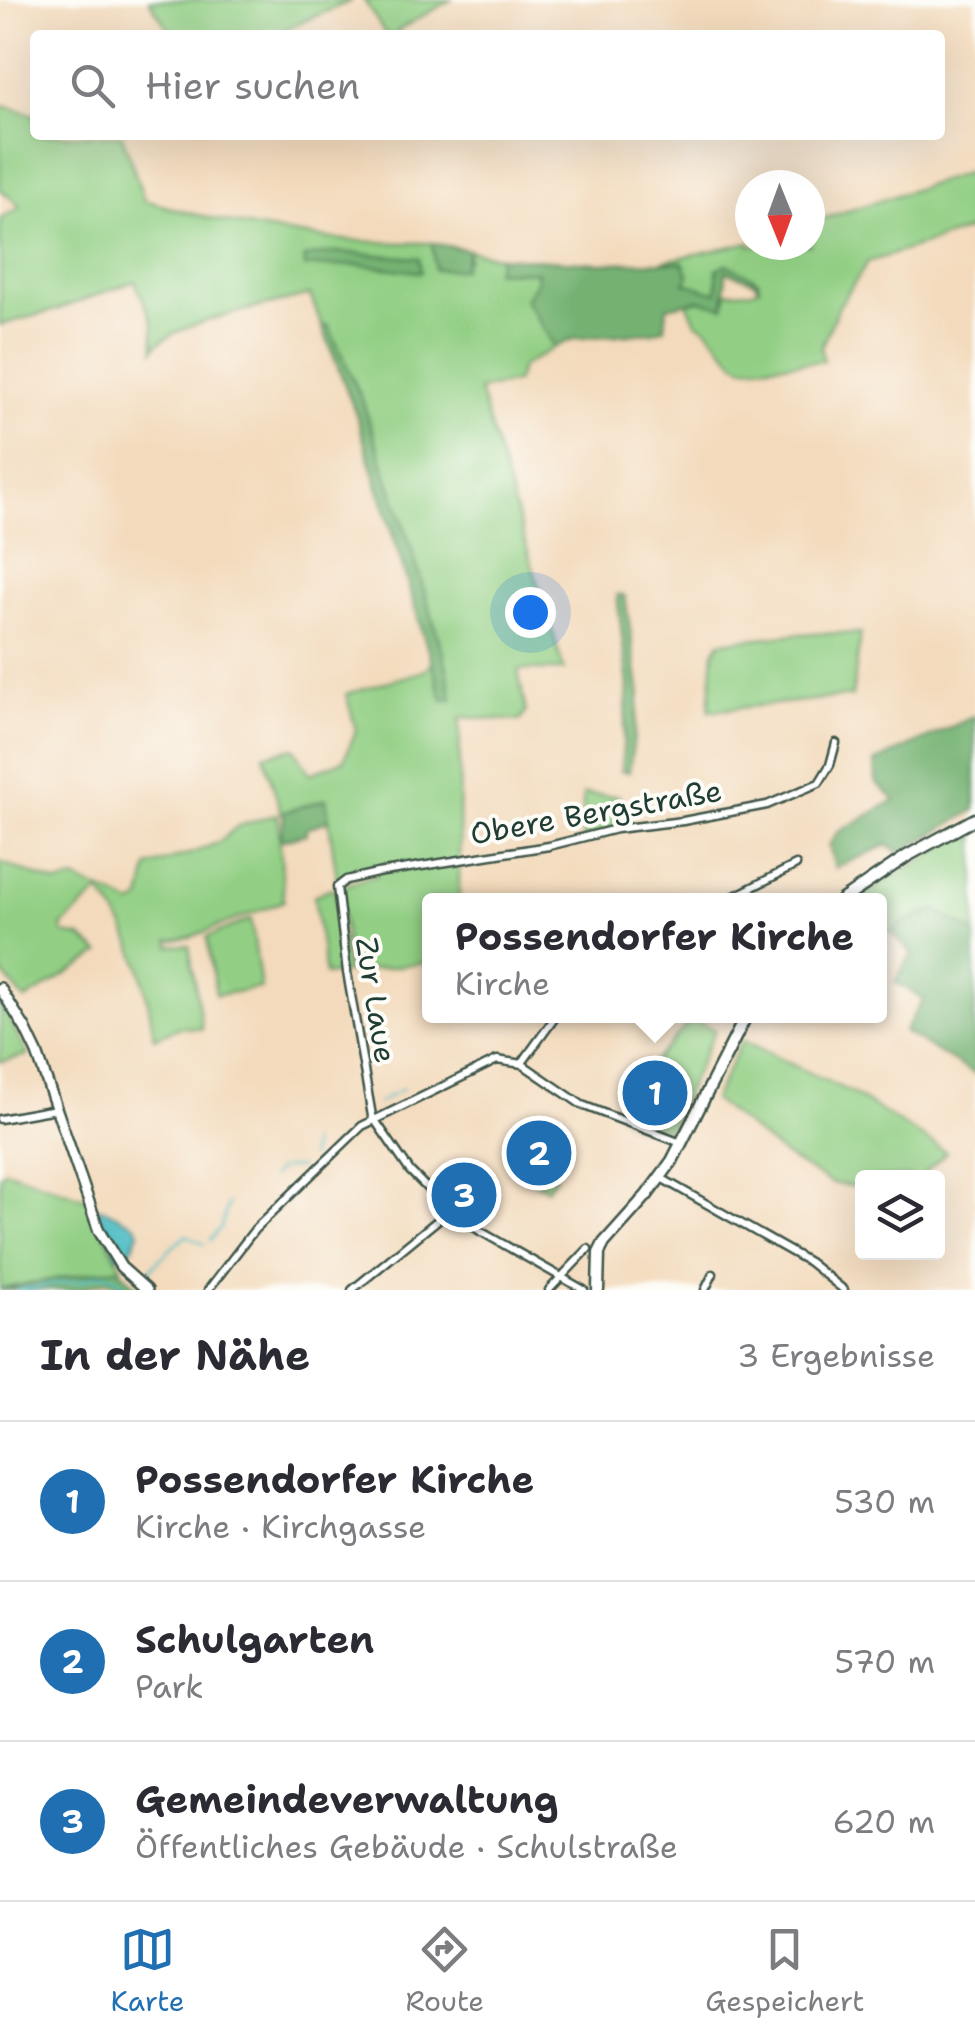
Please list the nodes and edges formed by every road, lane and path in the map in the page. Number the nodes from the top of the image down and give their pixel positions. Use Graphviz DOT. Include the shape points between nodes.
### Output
graph roads {
  1 [pos="836,743"];
  2 [pos="975,819"];
  3 [pos="796,865"];
  4 [pos="337,886"];
  5 [pos="740,893"];
  6 [pos="852,893"];
  7 [pos="0,988"];
  8 [pos="552,1023"];
  9 [pos="742,1023"];
  10 [pos="522,1064"];
  11 [pos="56,1109"];
  12 [pos="0,1119"];
  13 [pos="374,1119"];
  14 [pos="680,1144"];
  15 [pos="661,1178"];
  16 [pos="450,1210"];
  17 [pos="588,1249"];
  18 [pos="713,1274"];
  19 [pos="561,1276"];
  20 [pos="355,1289"];
  21 [pos="147,1290"];
  22 [pos="208,1290"];
  23 [pos="550,1290"];
  24 [pos="584,1290"];
  25 [pos="598,1290"];
  26 [pos="704,1290"];
  27 [pos="844,1290"];
  1 -- 4 [label="street, Obere Bergstraße" via="820,783 767,805 377,873"];
  2 -- 6 [label="main road"];
  3 -- 5 [label="street"];
  4 -- 13 [label="street, Zur Laue"];
  7 -- 11 [label="main road" via="25,1028"];
  8 -- 10 [label="street"];
  9 -- 14 [label="main road"];
  10 -- 13 [label="street" via="486,1064"];
  10 -- 14 [label="street" via="582,1104"];
  11 -- 12 [label="street"];
  11 -- 21 [label="main road" via="99,1231 121,1267"];
  13 -- 16 [label="street" via="410,1171"];
  13 -- 22 [label="street" via="255,1229"];
  14 -- 15 [label="main road"];
  15 -- 25 [label="main road" via="604,1243"];
  15 -- 27 [label="street" via="808,1262"];
  16 -- 19 [label="street"];
  16 -- 20 [label="street"];
  17 -- 19 [label="street"];
  18 -- 26 [label="street"];
  19 -- 23 [label="street"];
  19 -- 24 [label="street"];
}
